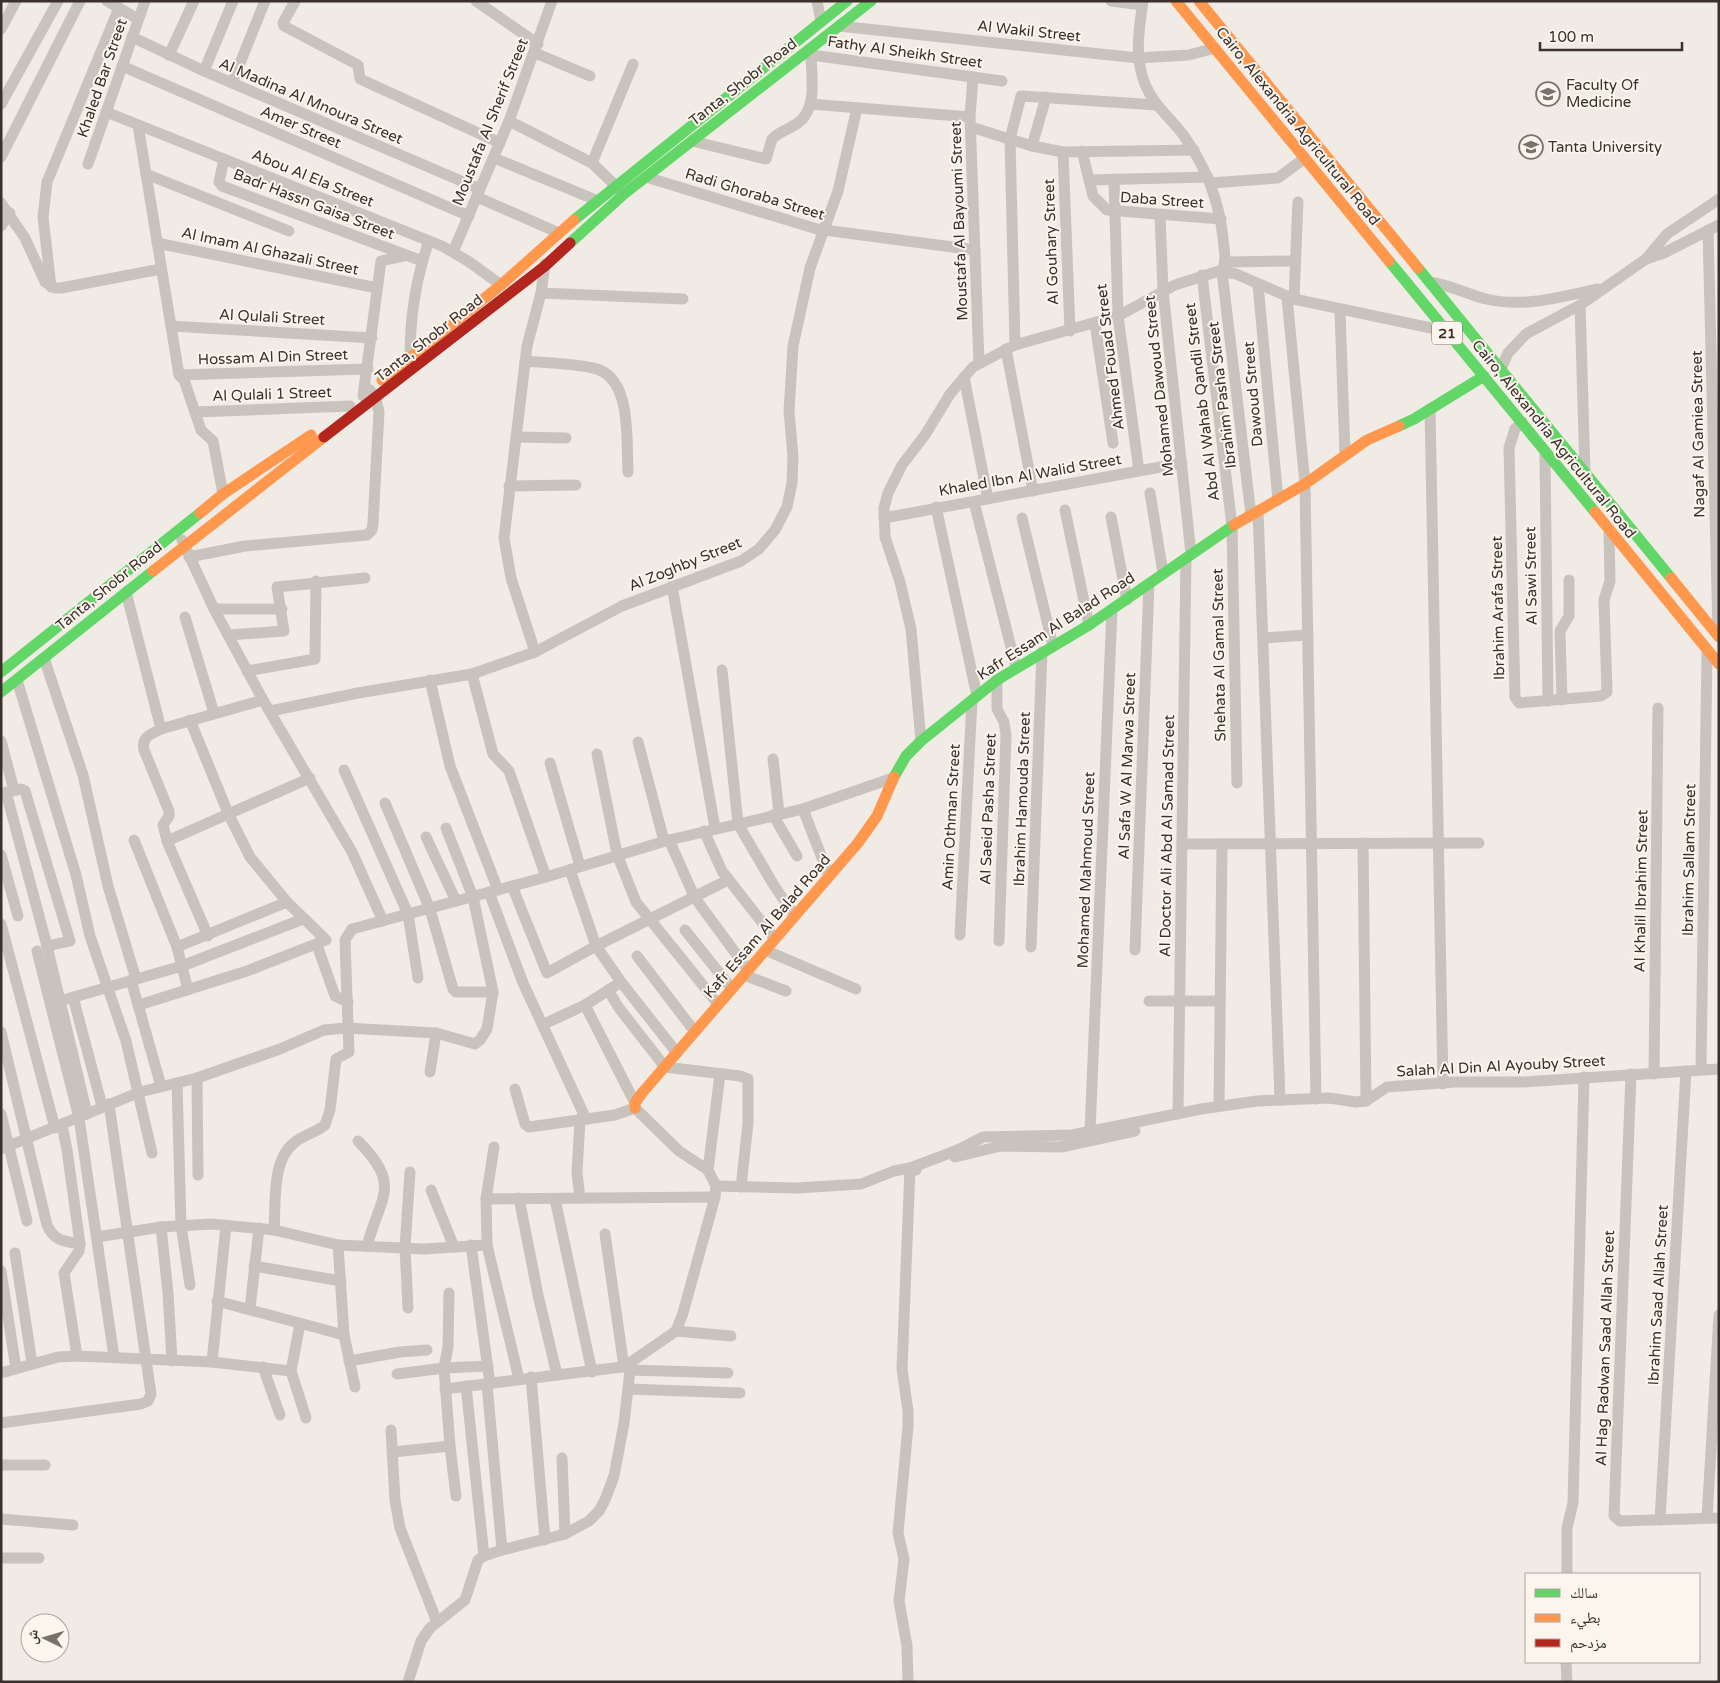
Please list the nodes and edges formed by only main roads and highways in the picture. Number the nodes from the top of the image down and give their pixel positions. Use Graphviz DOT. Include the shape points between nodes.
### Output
graph roads {
  1 [pos="848,1"];
  2 [pos="871,1"];
  3 [pos="1176,1"];
  4 [pos="1199,1"];
  5 [pos="804,36"];
  6 [pos="809,52"];
  7 [pos="1254,68"];
  8 [pos="1241,79"];
  9 [pos="1309,137"];
  10 [pos="1297,148"];
  11 [pos="1484,376"];
  12 [pos="370,395"];
  13 [pos="1718,637"];
  14 [pos="1719,664"];
  15 [pos="2,669"];
  16 [pos="1,692"];
  17 [pos="635,1106"];
  1 -- 5 [label="main road, Tanta, Shobr Road"];
  2 -- 6 [label="main road, Tanta, Shobr Road"];
  3 -- 8 [label="main road, Cairo, Alexandria Agricultural Road / 21"];
  4 -- 7 [label="main road, Cairo, Alexandria Agricultural Road / 21"];
  5 -- 6 [label="main road"];
  5 -- 12 [label="main road, Tanta, Shobr Road" via="615,184 501,285 410,357"];
  6 -- 12 [label="main road, Tanta, Shobr Road" via="624,194 545,266"];
  7 -- 8 [label="main road"];
  7 -- 9 [label="main road, Cairo, Alexandria Agricultural Road / 21"];
  8 -- 10 [label="main road, Cairo, Alexandria Agricultural Road / 21"];
  9 -- 10 [label="main road"];
  9 -- 13 [label="main road, Cairo, Alexandria Agricultural Road / 21"];
  10 -- 11 [label="main road, Cairo, Alexandria Agricultural Road / 21"];
  11 -- 14 [label="main road, Cairo, Alexandria Agricultural Road / 21"];
  11 -- 17 [label="main road, Kafr Essam Al Balad Road" via="1403,425 1367,440 1305,484 1232,526 1112,610 997,680 921,741 906,756 868,830"];
  12 -- 15 [label="main road, Tanta, Shobr Road" via="223,494"];
  12 -- 16 [label="main road, Tanta, Shobr Road"];
}
